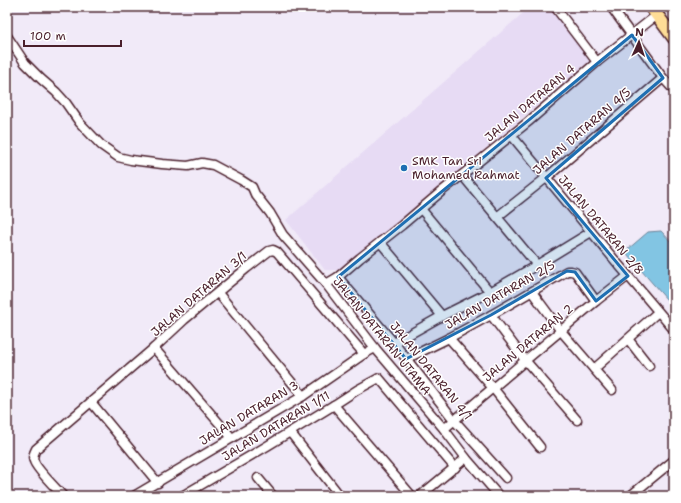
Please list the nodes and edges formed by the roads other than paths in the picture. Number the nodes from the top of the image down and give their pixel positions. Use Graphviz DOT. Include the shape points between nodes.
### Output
graph roads {
  1 [pos="555,7"];
  2 [pos="611,7"];
  3 [pos="654,11"];
  4 [pos="632,35"];
  5 [pos="7,36"];
  6 [pos="674,38"];
  7 [pos="597,62"];
  8 [pos="663,78"];
  9 [pos="674,90"];
  10 [pos="512,136"];
  11 [pos="462,175"];
  12 [pos="546,178"];
  13 [pos="421,209"];
  14 [pos="497,217"];
  15 [pos="591,232"];
  16 [pos="380,242"];
  17 [pos="537,265"];
  18 [pos="628,276"];
  19 [pos="338,277"];
  20 [pos="326,284"];
  21 [pos="490,292"];
  22 [pos="532,292"];
  23 [pos="218,293"];
  24 [pos="596,301"];
  25 [pos="658,312"];
  26 [pos="492,315"];
  27 [pos="442,316"];
  28 [pos="674,330"];
  29 [pos="561,331"];
  30 [pos="449,338"];
  31 [pos="628,339"];
  32 [pos="394,343"];
  33 [pos="154,348"];
  34 [pos="375,348"];
  35 [pos="364,354"];
  36 [pos="406,359"];
  37 [pos="525,360"];
  38 [pos="649,366"];
  39 [pos="594,369"];
  40 [pos="493,388"];
  41 [pos="612,390"];
  42 [pos="303,396"];
  43 [pos="91,402"];
  44 [pos="334,405"];
  45 [pos="454,420"];
  46 [pos="577,420"];
  47 [pos="444,429"];
  48 [pos="290,432"];
  49 [pos="232,438"];
  50 [pos="540,447"];
  51 [pos="466,458"];
  52 [pos="674,460"];
  53 [pos="455,468"];
  54 [pos="258,478"];
  55 [pos="506,478"];
  56 [pos="158,483"];
  57 [pos="63,496"];
  58 [pos="134,496"];
  59 [pos="182,496"];
  60 [pos="273,496"];
  61 [pos="340,496"];
  62 [pos="412,496"];
  63 [pos="420,496"];
  64 [pos="499,496"];
  65 [pos="630,496"];
  1 -- 7 [label="street"];
  2 -- 4 [label="street"];
  3 -- 4 [label="street, JALAN DATARAN 4"];
  3 -- 6 [label="main road"];
  4 -- 7 [label="street, JALAN DATARAN 4"];
  4 -- 8 [label="street"];
  5 -- 20 [label="street, JALAN DATARAN UTAMA" via="25,63 56,92 101,145 118,157 162,164 213,165 252,187 283,235"];
  7 -- 10 [label="street, JALAN DATARAN 4"];
  8 -- 9 [label="street"];
  8 -- 12 [label="street, JALAN DATARAN 4/5"];
  10 -- 11 [label="street, JALAN DATARAN 4"];
  10 -- 12 [label="street, JALAN DATARAN 2/8"];
  11 -- 13 [label="street, JALAN DATARAN 4"];
  11 -- 14 [label="street"];
  12 -- 14 [label="street, JALAN DATARAN 4/5"];
  12 -- 15 [label="street, JALAN DATARAN 2/8"];
  13 -- 16 [label="street, JALAN DATARAN 4"];
  13 -- 21 [label="street"];
  14 -- 17 [label="street"];
  15 -- 17 [label="street"];
  15 -- 18 [label="street, JALAN DATARAN 2/8"];
  16 -- 19 [label="street, JALAN DATARAN 4"];
  16 -- 27 [label="street"];
  17 -- 21 [label="street"];
  18 -- 24 [label="street, JALAN DATARAN 2"];
  18 -- 25 [label="street, JALAN DATARAN 2/8"];
  19 -- 20 [label="street, JALAN DATARAN 4"];
  19 -- 32 [label="street, JALAN DATARAN 4/1"];
  20 -- 34 [label="street, JALAN DATARAN UTAMA"];
  21 -- 27 [label="street"];
  22 -- 24 [label="street, JALAN DATARAN 2/5" via="571,271 575,272"];
  22 -- 26 [label="street, JALAN DATARAN 2/5"];
  22 -- 29 [label="street"];
  23 -- 33 [label="street, JALAN DATARAN 3/1"];
  23 -- 35 [label="street, JALAN DATARAN 3/1" via="273,250"];
  23 -- 42 [label="street"];
  24 -- 29 [label="street, JALAN DATARAN 2"];
  25 -- 28 [label="street, JALAN DATARAN 2/8"];
  25 -- 31 [label="street"];
  26 -- 30 [label="street, JALAN DATARAN 2/5"];
  26 -- 37 [label="street"];
  27 -- 32 [label="street"];
  29 -- 37 [label="street, JALAN DATARAN 2"];
  29 -- 39 [label="street"];
  30 -- 36 [label="street, JALAN DATARAN 2/5"];
  30 -- 40 [label="street"];
  31 -- 38 [label="street"];
  31 -- 39 [label="street"];
  32 -- 36 [label="street, JALAN DATARAN 4/1"];
  33 -- 43 [label="street, JALAN DATARAN 3/1"];
  33 -- 49 [label="street"];
  34 -- 35 [label="street, JALAN DATARAN 3"];
  34 -- 47 [label="street, JALAN DATARAN UTAMA"];
  35 -- 42 [label="street, JALAN DATARAN 3"];
  36 -- 45 [label="street, JALAN DATARAN 4/1"];
  37 -- 40 [label="street, JALAN DATARAN 2"];
  37 -- 46 [label="street"];
  39 -- 41 [label="street"];
  40 -- 45 [label="street, JALAN DATARAN 2"];
  40 -- 50 [label="street"];
  42 -- 49 [label="street, JALAN DATARAN 3"];
  43 -- 56 [label="street"];
  43 -- 57 [label="street, JALAN DATARAN 3/1" via="36,449 33,455 38,469"];
  44 -- 48 [label="street, JALAN DATARAN 1/11"];
  44 -- 53 [label="street, JALAN DATARAN 1/11" via="379,378"];
  44 -- 62 [label="street"];
  45 -- 47 [label="street, JALAN DATARAN 2"];
  45 -- 55 [label="street, JALAN DATARAN 4/1"];
  47 -- 51 [label="street, JALAN DATARAN UTAMA"];
  48 -- 59 [label="street, JALAN DATARAN 1/11"];
  48 -- 61 [label="street"];
  49 -- 56 [label="street, JALAN DATARAN 3"];
  51 -- 53 [label="street"];
  51 -- 64 [label="street, JALAN DATARAN UTAMA"];
  52 -- 65 [label="street"];
  53 -- 63 [label="street"];
  54 -- 60 [label="street"];
  56 -- 58 [label="street, JALAN DATARAN 3"];
}
